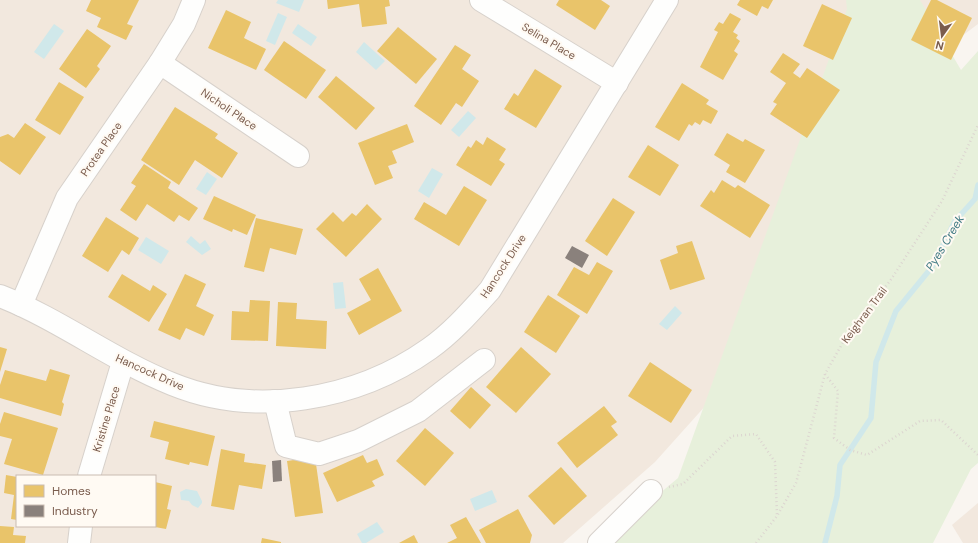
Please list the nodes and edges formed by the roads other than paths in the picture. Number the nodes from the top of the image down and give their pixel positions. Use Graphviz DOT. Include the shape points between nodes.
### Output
graph roads {
  1 [pos="194,0"];
  2 [pos="481,0"];
  3 [pos="667,0"];
  4 [pos="160,63"];
  5 [pos="617,83"];
  6 [pos="298,156"];
  7 [pos="0,296"];
  8 [pos="21,305"];
  9 [pos="484,360"];
  10 [pos="124,362"];
  11 [pos="275,401"];
  12 [pos="89,475"];
  13 [pos="651,491"];
  14 [pos="81,527"];
  15 [pos="79,543"];
  16 [pos="600,543"];
  1 -- 4 [label="street, Protea Place" via="184,24"];
  2 -- 5 [label="street, Selina Place"];
  3 -- 5 [label="street, Hancock Drive"];
  4 -- 6 [label="street, Nicholi Place"];
  4 -- 8 [label="street, Protea Place" via="67,198"];
  5 -- 11 [label="street, Hancock Drive" via="490,290 460,324 429,349 389,373 350,389 307,398"];
  7 -- 8 [label="street, Hancock Drive"];
  8 -- 10 [label="street, Hancock Drive"];
  9 -- 11 [label="street" via="418,410 358,441 320,454 286,446"];
  10 -- 11 [label="street, Hancock Drive" via="174,385 216,397"];
  10 -- 12 [label="street, Kristine Place"];
  13 -- 16 [label="street"];
  14 -- 15 [label="street"];
}
